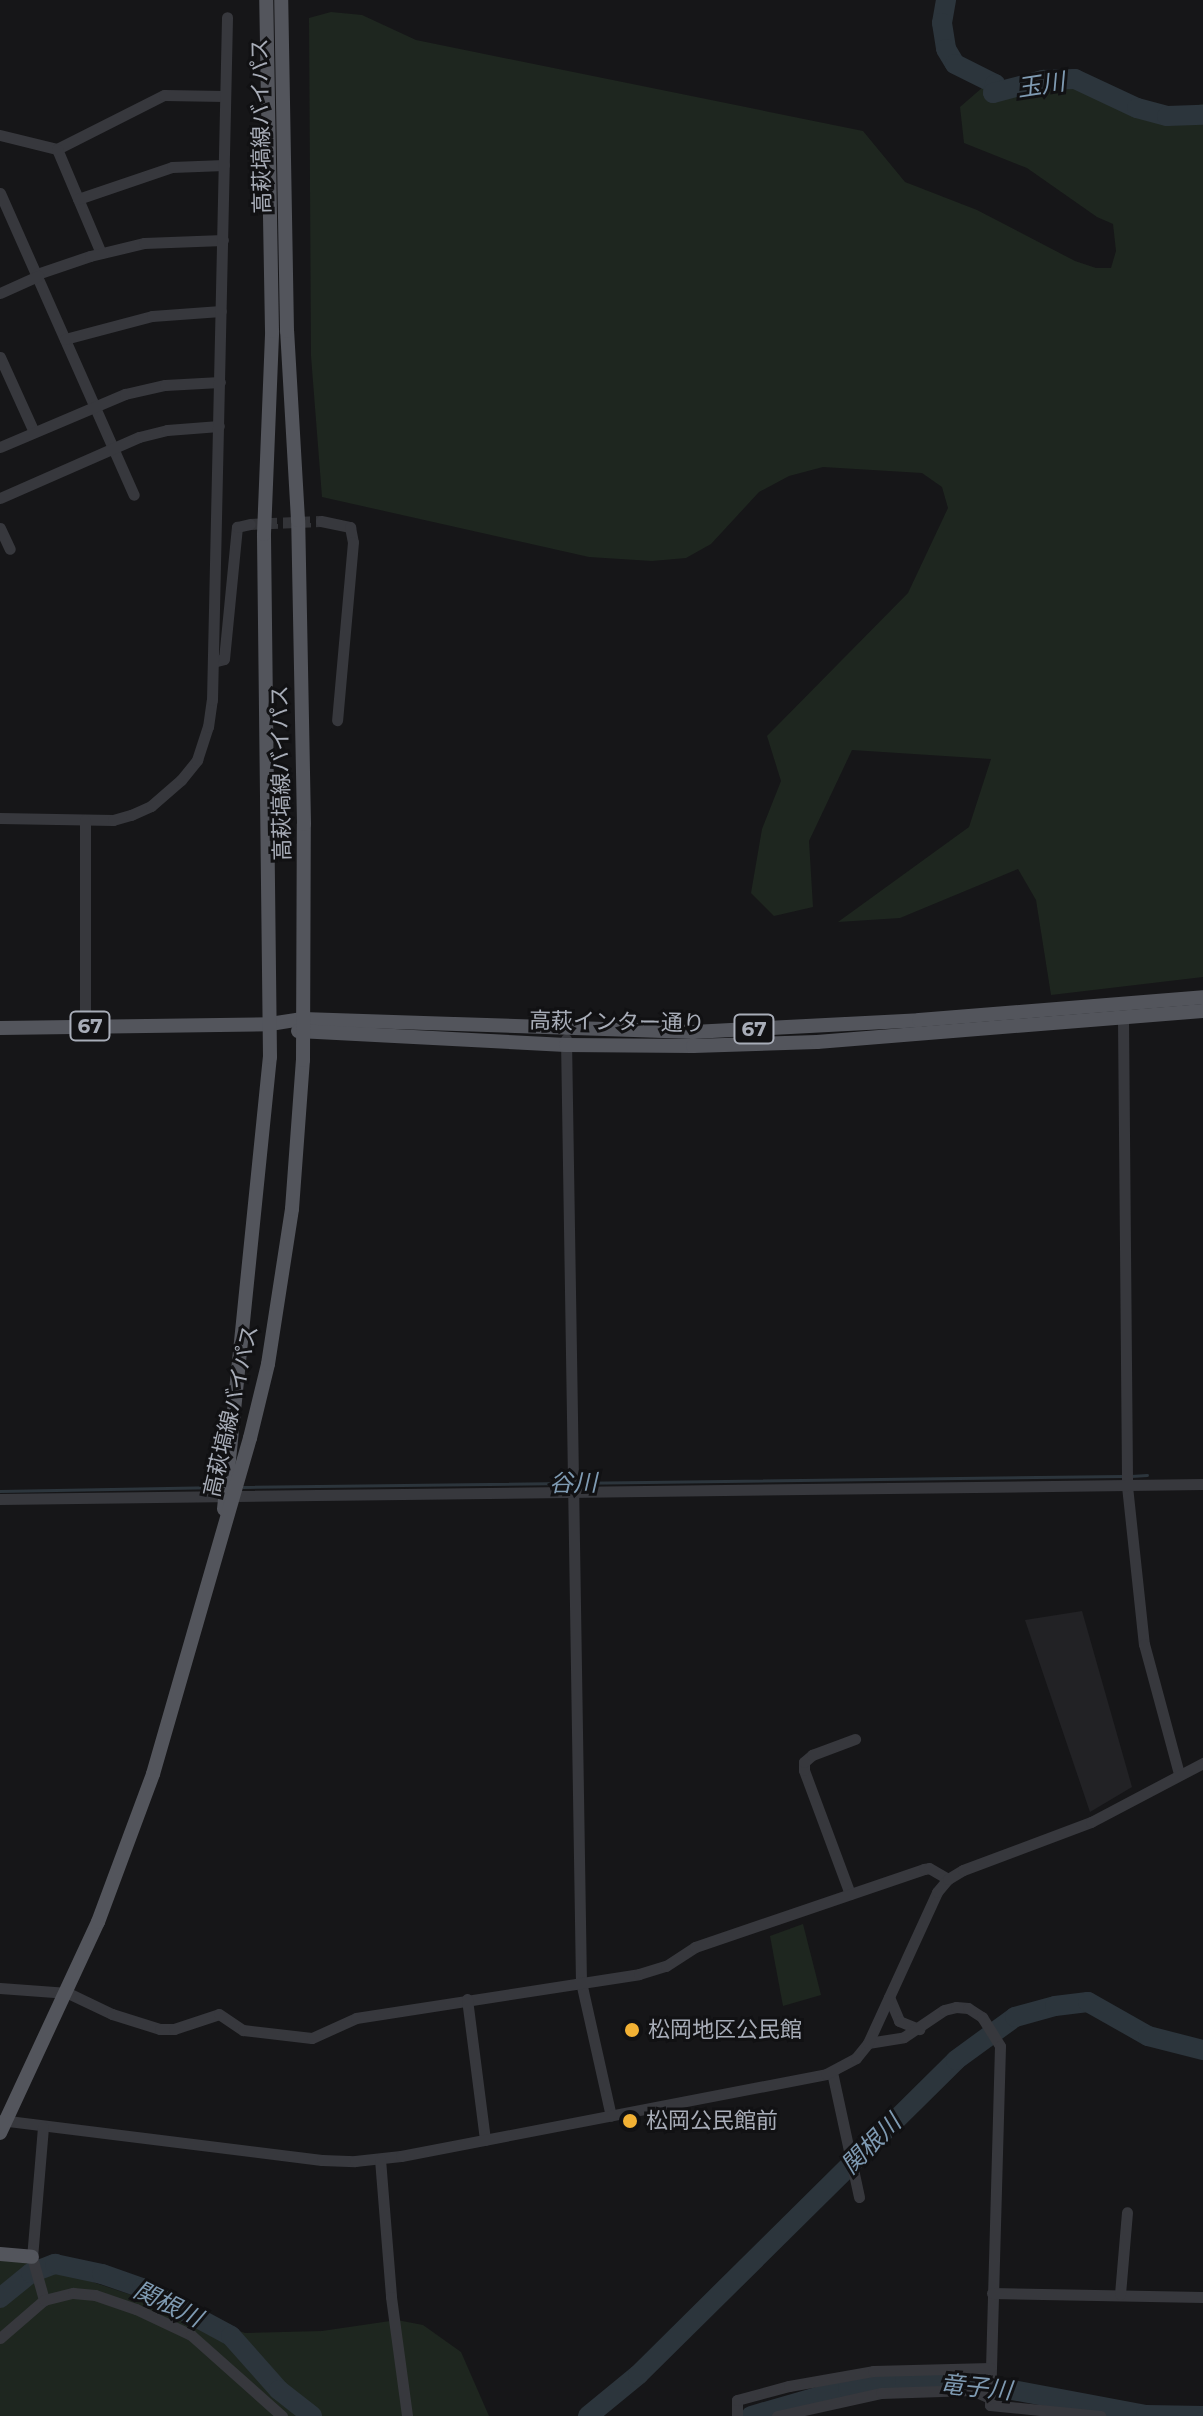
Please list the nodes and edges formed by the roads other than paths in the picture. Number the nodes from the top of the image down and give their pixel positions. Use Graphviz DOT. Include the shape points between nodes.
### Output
graph roads {
  1 [pos="266,0"];
  2 [pos="281,0"];
  3 [pos="227,17"];
  4 [pos="274,17"];
  5 [pos="225,96"];
  6 [pos="0,135"];
  7 [pos="57,149"];
  8 [pos="224,165"];
  9 [pos="0,193"];
  10 [pos="78,199"];
  11 [pos="223,240"];
  12 [pos="101,253"];
  13 [pos="37,275"];
  14 [pos="0,293"];
  15 [pos="221,311"];
  16 [pos="65,339"];
  17 [pos="0,357"];
  18 [pos="220,382"];
  19 [pos="94,405"];
  20 [pos="219,426"];
  21 [pos="34,432"];
  22 [pos="0,447"];
  23 [pos="113,447"];
  24 [pos="134,495"];
  25 [pos="0,498"];
  26 [pos="321,521"];
  27 [pos="250,524"];
  28 [pos="0,528"];
  29 [pos="10,549"];
  30 [pos="213,662"];
  31 [pos="337,720"];
  32 [pos="0,818"];
  33 [pos="85,820"];
  34 [pos="1203,997"];
  35 [pos="1203,1011"];
  36 [pos="1123,1019"];
  37 [pos="270,1024"];
  38 [pos="85,1026"];
  39 [pos="303,1026"];
  40 [pos="0,1028"];
  41 [pos="566,1037"];
  42 [pos="1203,1484"];
  43 [pos="1127,1486"];
  44 [pos="572,1491"];
  45 [pos="231,1496"];
  46 [pos="0,1499"];
  47 [pos="855,1739"];
  48 [pos="1203,1763"];
  49 [pos="1179,1774"];
  50 [pos="948,1879"];
  51 [pos="850,1894"];
  52 [pos="581,1982"];
  53 [pos="0,1988"];
  54 [pos="68,1993"];
  55 [pos="889,1997"];
  56 [pos="467,1999"];
  57 [pos="919,2029"];
  58 [pos="868,2043"];
  59 [pos="832,2072"];
  60 [pos="611,2116"];
  61 [pos="2,2125"];
  62 [pos="43,2127"];
  63 [pos="485,2140"];
  64 [pos="380,2159"];
  65 [pos="859,2197"];
  66 [pos="1127,2212"];
  67 [pos="0,2254"];
  68 [pos="32,2261"];
  69 [pos="992,2293"];
  70 [pos="1120,2294"];
  71 [pos="42,2296"];
  72 [pos="1203,2297"];
  73 [pos="0,2338"];
  74 [pos="990,2371"];
  75 [pos="990,2398"];
  76 [pos="1070,2414"];
  77 [pos="282,2416"];
  78 [pos="407,2416"];
  79 [pos="737,2416"];
  80 [pos="777,2416"];
  81 [pos="1100,2416"];
  1 -- 4 [label="main road, 高萩塙線バイパス"];
  2 -- 4 [label="main road, 高萩塙線バイパス"];
  3 -- 5 [label="street"];
  4 -- 37 [label="main road, 高萩塙線バイパス" via="272,331 264,534"];
  4 -- 39 [label="main road, 高萩塙線バイパス" via="299,552"];
  5 -- 7 [label="street" via="164,95"];
  5 -- 8 [label="street"];
  6 -- 7 [label="street"];
  7 -- 10 [label="street"];
  8 -- 10 [label="street" via="172,167"];
  8 -- 11 [label="street"];
  9 -- 13 [label="street"];
  10 -- 12 [label="street"];
  11 -- 12 [label="street" via="144,243"];
  11 -- 15 [label="street"];
  12 -- 13 [label="street"];
  13 -- 14 [label="street"];
  13 -- 16 [label="street"];
  15 -- 16 [label="street" via="152,316"];
  15 -- 18 [label="street"];
  16 -- 19 [label="street"];
  17 -- 21 [label="street"];
  18 -- 19 [label="street" via="165,385"];
  18 -- 20 [label="street"];
  19 -- 21 [label="street"];
  19 -- 23 [label="street"];
  20 -- 23 [label="street" via="167,430"];
  20 -- 30 [label="street"];
  21 -- 22 [label="street"];
  23 -- 24 [label="street"];
  23 -- 25 [label="street"];
  26 -- 31 [label="street" via="350,527 353,542"];
  27 -- 30 [label="street" via="237,527 224,659"];
  28 -- 29 [label="street"];
  30 -- 33 [label="street" via="208,727 189,770 141,811 113,820"];
  32 -- 33 [label="street"];
  33 -- 38 [label="street"];
  34 -- 41 [label="main road, 高萩インター通り / 67" via="817,1026"];
  35 -- 36 [label="main road, 高萩インター通り / 67"];
  36 -- 41 [label="main road, 高萩インター通り / 67" via="817,1042 693,1046"];
  36 -- 43 [label="street"];
  37 -- 38 [label="main road, 高萩インター通り / 67"];
  37 -- 39 [label="main road, 高萩インター通り / 67"];
  37 -- 45 [label="main road, 高萩塙線バイパス" via="263,1149 229,1436"];
  38 -- 40 [label="main road, 高萩インター通り / 67"];
  39 -- 41 [label="main road, 高萩インター通り / 67"];
  39 -- 45 [label="main road, 高萩塙線バイパス" via="298,1146 282,1282 268,1364"];
  41 -- 44 [label="street"];
  42 -- 43 [label="street"];
  43 -- 44 [label="street"];
  43 -- 49 [label="street" via="1144,1644"];
  44 -- 45 [label="street"];
  44 -- 52 [label="street"];
  45 -- 46 [label="street"];
  45 -- 54 [label="main road, 高萩塙線バイパス" via="153,1774"];
  47 -- 51 [label="street" via="804,1762"];
  48 -- 49 [label="street"];
  49 -- 50 [label="street" via="1091,1822"];
  50 -- 51 [label="street" via="929,1868"];
  50 -- 55 [label="street" via="937,1892"];
  51 -- 52 [label="street" via="695,1947 666,1966"];
  52 -- 56 [label="street"];
  52 -- 60 [label="street"];
  53 -- 54 [label="street"];
  54 -- 56 [label="street" via="146,2026 174,2029 219,2014 243,2030 312,2038 356,2018"];
  54 -- 61 [label="main road, 高萩塙線バイパス"];
  55 -- 57 [label="street" via="899,2021"];
  55 -- 58 [label="street"];
  56 -- 63 [label="street"];
  57 -- 58 [label="street" via="890,2042"];
  57 -- 69 [label="street" via="944,2010 968,2008 982,2017 1000,2046"];
  58 -- 59 [label="street" via="856,2058"];
  59 -- 60 [label="street"];
  59 -- 65 [label="street"];
  60 -- 63 [label="street"];
  61 -- 62 [label="street"];
  62 -- 64 [label="street" via="322,2160"];
  62 -- 68 [label="street"];
  63 -- 64 [label="street"];
  64 -- 78 [label="street"];
  66 -- 70 [label="street"];
  67 -- 68 [label="main road"];
  68 -- 71 [label="street"];
  69 -- 70 [label="street"];
  69 -- 74 [label="street"];
  70 -- 72 [label="street"];
  71 -- 73 [label="street"];
  71 -- 77 [label="street" via="95,2295 191,2335"];
  74 -- 75 [label="street"];
  74 -- 79 [label="street" via="873,2371 737,2400"];
  75 -- 76 [label="street" via="990,2405"];
  75 -- 80 [label="street" via="972,2390 881,2393"];
  76 -- 81 [label="street"];
}
